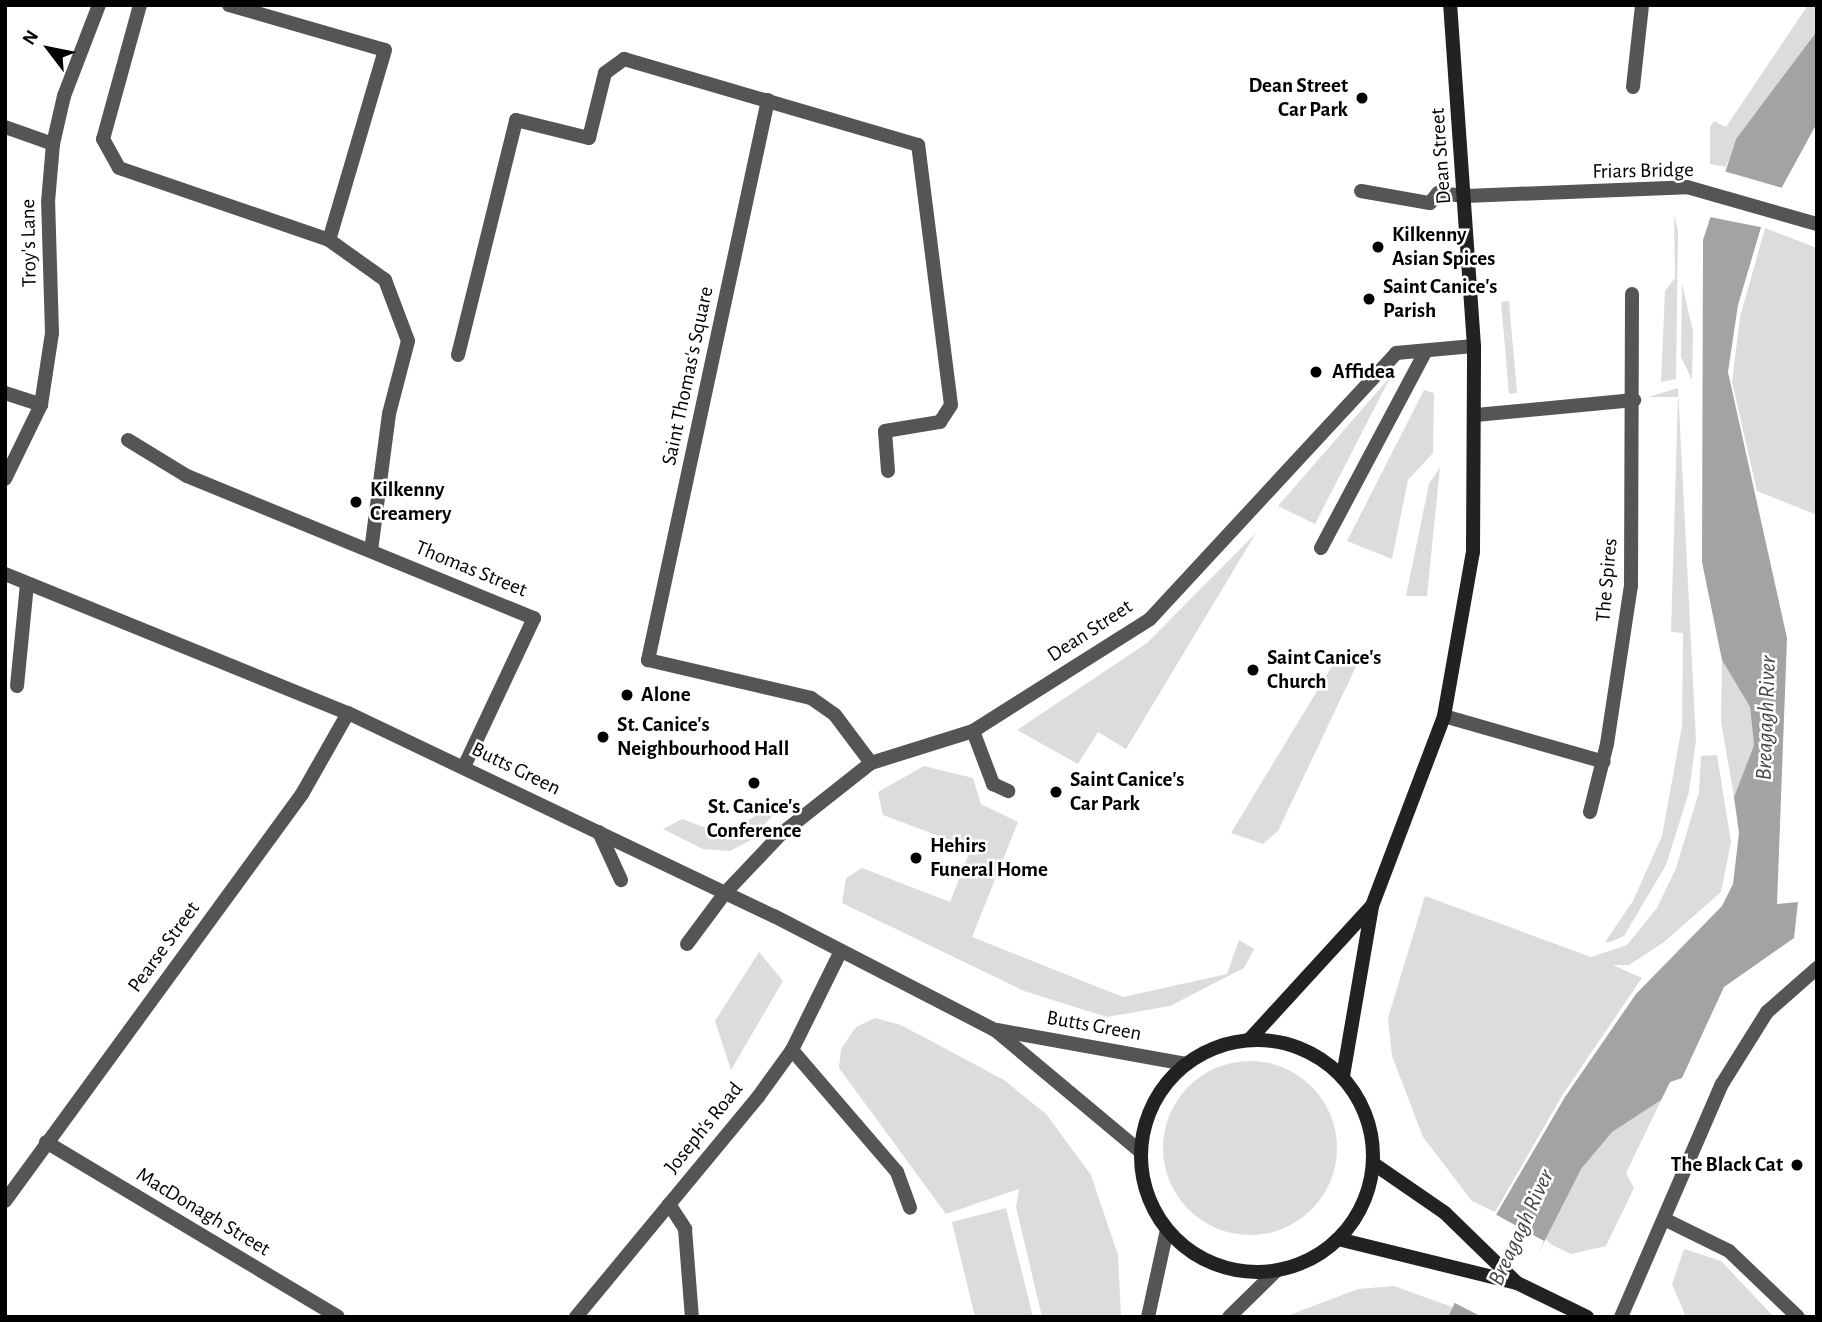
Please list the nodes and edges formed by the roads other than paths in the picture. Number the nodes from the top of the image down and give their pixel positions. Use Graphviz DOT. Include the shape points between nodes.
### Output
graph roads {
  1 [pos="99,5"];
  2 [pos="140,5"];
  3 [pos="229,5"];
  4 [pos="1450,5"];
  5 [pos="1642,5"];
  6 [pos="1633,87"];
  7 [pos="768,100"];
  8 [pos="5,127"];
  9 [pos="53,144"];
  10 [pos="1361,191"];
  11 [pos="1466,196"];
  12 [pos="1817,224"];
  13 [pos="329,240"];
  14 [pos="1632,294"];
  15 [pos="1474,346"];
  16 [pos="1424,354"];
  17 [pos="458,355"];
  18 [pos="5,393"];
  19 [pos="1634,400"];
  20 [pos="41,405"];
  21 [pos="1476,415"];
  22 [pos="128,440"];
  23 [pos="888,471"];
  24 [pos="5,479"];
  25 [pos="1321,548"];
  26 [pos="371,550"];
  27 [pos="5,574"];
  28 [pos="27,583"];
  29 [pos="17,686"];
  30 [pos="348,713"];
  31 [pos="1444,716"];
  32 [pos="973,731"];
  33 [pos="1604,762"];
  34 [pos="872,763"];
  35 [pos="464,767"];
  36 [pos="1008,791"];
  37 [pos="1590,812"];
  38 [pos="599,832"];
  39 [pos="621,880"];
  40 [pos="724,893"];
  41 [pos="1371,906"];
  42 [pos="687,944"];
  43 [pos="841,951"];
  44 [pos="1817,968"];
  45 [pos="995,1030"];
  46 [pos="1249,1040"];
  47 [pos="792,1050"];
  48 [pos="1186,1064"];
  49 [pos="1343,1076"];
  50 [pos="46,1142"];
  51 [pos="1141,1152"];
  52 [pos="1374,1164"];
  53 [pos="5,1201"];
  54 [pos="669,1204"];
  55 [pos="910,1208"];
  56 [pos="1664,1219"];
  57 [pos="1167,1230"];
  58 [pos="1338,1239"];
  59 [pos="1276,1271"];
  60 [pos="1517,1283"];
  61 [pos="338,1317"];
  62 [pos="576,1317"];
  63 [pos="692,1317"];
  64 [pos="1148,1317"];
  65 [pos="1229,1317"];
  66 [pos="1587,1317"];
  67 [pos="1621,1317"];
  68 [pos="1798,1317"];
  1 -- 9 [label="street, Troy's Lane" via="64,96"];
  2 -- 13 [label="street" via="103,139 119,168"];
  3 -- 13 [label="street" via="385,50"];
  4 -- 11 [label="main road, Dean Street"];
  5 -- 6 [label="street"];
  7 -- 17 [label="street" via="624,59 605,73 589,138 516,120"];
  7 -- 23 [label="street" via="918,145 951,405 940,422 885,431"];
  7 -- 34 [label="street, Saint Thomas's Square" via="648,660 811,698 835,715"];
  8 -- 9 [label="street"];
  9 -- 20 [label="street, Troy's Lane" via="48,202 52,333"];
  10 -- 11 [label="street, Friars Bridge" via="1430,203 1438,193"];
  11 -- 12 [label="street, Friars Bridge" via="1687,187"];
  11 -- 15 [label="main road, Dean Street"];
  13 -- 26 [label="street" via="385,280 408,341 389,414"];
  14 -- 19 [label="street, The Spires"];
  15 -- 16 [label="street, Dean Street"];
  15 -- 21 [label="main road, Dean Street"];
  16 -- 25 [label="street"];
  16 -- 32 [label="street, Dean Street" via="1396,353 1150,619"];
  18 -- 20 [label="street"];
  19 -- 21 [label="street"];
  19 -- 33 [label="street, The Spires" via="1631,586"];
  20 -- 24 [label="street, Troy's Lane"];
  21 -- 31 [label="main road, Dean Street" via="1472,552"];
  22 -- 26 [label="street, Thomas Street" via="187,476"];
  26 -- 35 [label="street, Thomas Street" via="534,618"];
  27 -- 28 [label="street, Butts Green"];
  28 -- 29 [label="street"];
  28 -- 30 [label="street, Butts Green"];
  30 -- 35 [label="street, Butts Green"];
  30 -- 50 [label="street, Pearse Street" via="302,794"];
  31 -- 33 [label="street"];
  31 -- 41 [label="main road, Dean Street"];
  32 -- 34 [label="street, Dean Street"];
  32 -- 36 [label="street" via="993,784"];
  33 -- 37 [label="street, The Spires"];
  34 -- 40 [label="street, Dean Street" via="781,834"];
  35 -- 38 [label="street, Butts Green"];
  38 -- 39 [label="street"];
  38 -- 40 [label="street, Butts Green"];
  40 -- 42 [label="street, Dean Street"];
  40 -- 43 [label="street, Butts Green"];
  41 -- 46 [label="main road, Dean Street"];
  41 -- 49 [label="main road, Dean Street"];
  43 -- 45 [label="street, Butts Green"];
  43 -- 47 [label="street, Joseph's Road"];
  44 -- 56 [label="street" via="1767,1012 1722,1084"];
  45 -- 48 [label="street, Butts Green"];
  45 -- 51 [label="street, Butts Green"];
  46 -- 48 [label="main road" via="1216,1047"];
  46 -- 49 [label="main road" via="1283,1042 1316,1055"];
  47 -- 54 [label="street, Joseph's Road"];
  47 -- 55 [label="street" via="897,1172"];
  48 -- 51 [label="main road" via="1162,1088"];
  49 -- 52 [label="main road" via="1361,1102"];
  50 -- 53 [label="street, Pearse Street"];
  50 -- 61 [label="street, MacDonagh Street"];
  51 -- 57 [label="main road" via="1143,1180"];
  52 -- 58 [label="main road" via="1356,1217"];
  52 -- 60 [label="main road" via="1460,1226"];
  54 -- 62 [label="street, Joseph's Road"];
  54 -- 63 [label="street" via="685,1229"];
  56 -- 67 [label="street"];
  56 -- 68 [label="street" via="1729,1251"];
  57 -- 59 [label="main road" via="1198,1256 1236,1270"];
  57 -- 64 [label="street"];
  58 -- 59 [label="main road" via="1309,1260"];
  58 -- 60 [label="main road"];
  59 -- 65 [label="street"];
  60 -- 66 [label="main road"];
}
